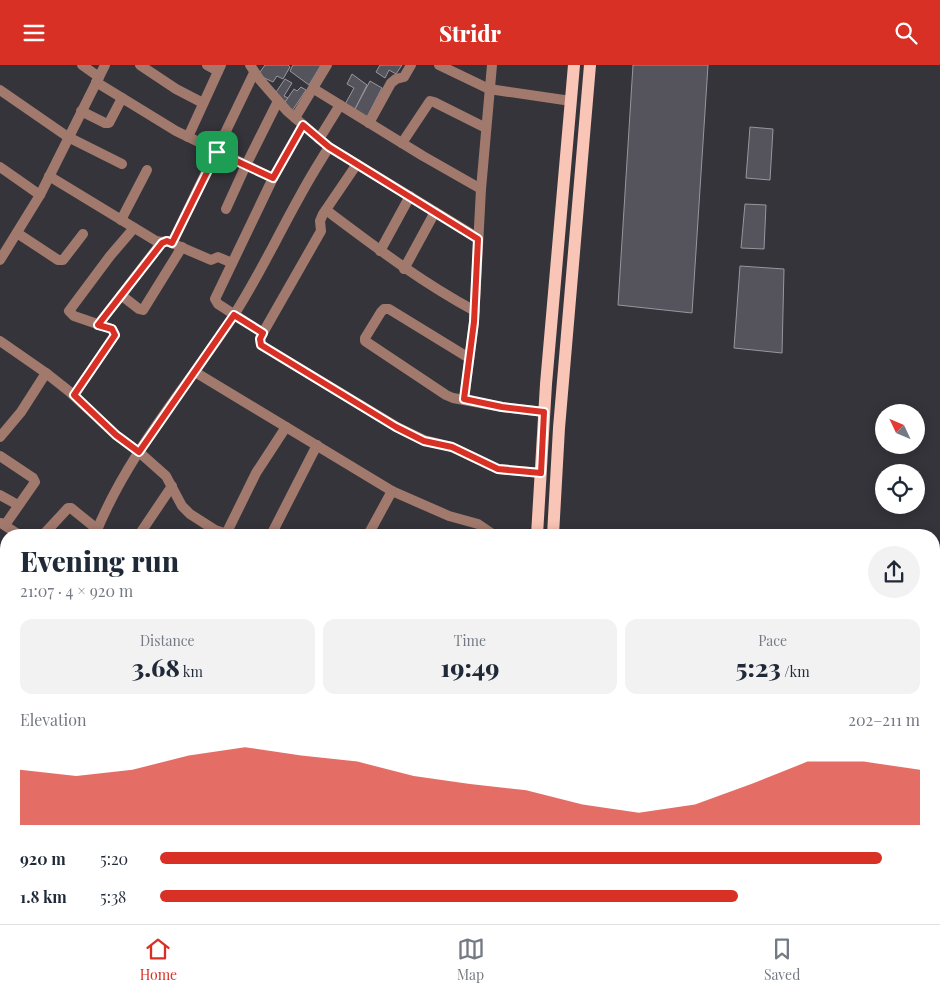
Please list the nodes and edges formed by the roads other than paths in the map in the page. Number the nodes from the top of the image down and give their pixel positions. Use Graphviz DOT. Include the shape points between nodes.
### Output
graph roads {
  1 [pos="82,65"];
  2 [pos="105,65"];
  3 [pos="140,65"];
  4 [pos="207,65"];
  5 [pos="327,65"];
  6 [pos="411,65"];
  7 [pos="439,65"];
  8 [pos="492,65"];
  9 [pos="574,65"];
  10 [pos="590,65"];
  11 [pos="219,68"];
  12 [pos="252,69"];
  13 [pos="97,80"];
  14 [pos="0,89"];
  15 [pos="314,89"];
  16 [pos="489,89"];
  17 [pos="122,98"];
  18 [pos="278,101"];
  19 [pos="571,101"];
  20 [pos="203,103"];
  21 [pos="340,105"];
  22 [pos="81,111"];
  23 [pos="299,122"];
  24 [pos="369,123"];
  25 [pos="486,128"];
  26 [pos="68,137"];
  27 [pos="188,137"];
  28 [pos="319,139"];
  29 [pos="402,143"];
  30 [pos="329,147"];
  31 [pos="217,152"];
  32 [pos="122,164"];
  33 [pos="357,164"];
  34 [pos="246,165"];
  35 [pos="0,167"];
  36 [pos="147,170"];
  37 [pos="49,176"];
  38 [pos="273,178"];
  39 [pos="481,189"];
  40 [pos="40,195"];
  41 [pos="410,196"];
  42 [pos="226,209"];
  43 [pos="326,210"];
  44 [pos="435,212"];
  45 [pos="121,220"];
  46 [pos="134,228"];
  47 [pos="17,233"];
  48 [pos="83,234"];
  49 [pos="478,239"];
  50 [pos="167,243"];
  51 [pos="182,247"];
  52 [pos="3,248"];
  53 [pos="380,251"];
  54 [pos="0,260"];
  55 [pos="232,263"];
  56 [pos="404,269"];
  57 [pos="121,295"];
  58 [pos="475,311"];
  59 [pos="234,315"];
  60 [pos="98,325"];
  61 [pos="263,333"];
  62 [pos="0,341"];
  63 [pos="470,358"];
  64 [pos="195,372"];
  65 [pos="46,373"];
  66 [pos="74,395"];
  67 [pos="464,399"];
  68 [pos="544,412"];
  69 [pos="286,427"];
  70 [pos="0,437"];
  71 [pos="318,445"];
  72 [pos="139,452"];
  73 [pos="0,456"];
  74 [pos="541,473"];
  75 [pos="172,486"];
  76 [pos="392,491"];
  77 [pos="0,495"];
  78 [pos="18,505"];
  79 [pos="2,524"];
  80 [pos="49,529"];
  81 [pos="93,529"];
  82 [pos="97,529"];
  83 [pos="143,529"];
  84 [pos="213,529"];
  85 [pos="231,529"];
  86 [pos="274,529"];
  87 [pos="371,529"];
  88 [pos="485,529"];
  89 [pos="537,529"];
  90 [pos="553,529"];
  1 -- 13 [label="street"];
  2 -- 13 [label="street"];
  3 -- 20 [label="street"];
  4 -- 11 [label="street"];
  5 -- 15 [label="street"];
  6 -- 24 [label="street" via="404,77 392,83"];
  7 -- 16 [label="street"];
  8 -- 16 [label="street"];
  9 -- 19 [label="main road"];
  10 -- 90 [label="main road"];
  11 -- 20 [label="street"];
  12 -- 18 [label="street"];
  12 -- 31 [label="street"];
  13 -- 17 [label="street"];
  13 -- 22 [label="street"];
  14 -- 26 [label="street"];
  15 -- 21 [label="street"];
  15 -- 23 [label="street"];
  16 -- 19 [label="street"];
  16 -- 25 [label="street"];
  17 -- 22 [label="street" via="109,123"];
  17 -- 27 [label="street"];
  18 -- 23 [label="street"];
  18 -- 34 [label="street"];
  19 -- 68 [label="main road"];
  20 -- 27 [label="street"];
  21 -- 24 [label="street"];
  21 -- 28 [label="street"];
  22 -- 26 [label="street"];
  23 -- 28 [label="street"];
  23 -- 38 [label="street"];
  24 -- 29 [label="street"];
  25 -- 29 [label="street" via="430,101"];
  25 -- 39 [label="street"];
  26 -- 32 [label="street"];
  26 -- 37 [label="street"];
  27 -- 31 [label="street"];
  28 -- 30 [label="street"];
  29 -- 39 [label="street"];
  30 -- 33 [label="street"];
  30 -- 59 [label="street"];
  31 -- 34 [label="street"];
  31 -- 50 [label="street"];
  33 -- 41 [label="street"];
  33 -- 43 [label="street"];
  34 -- 38 [label="street"];
  34 -- 42 [label="street"];
  35 -- 40 [label="street"];
  36 -- 45 [label="street"];
  37 -- 40 [label="street"];
  37 -- 45 [label="street"];
  38 -- 55 [label="street"];
  39 -- 49 [label="street"];
  40 -- 47 [label="street"];
  41 -- 44 [label="street"];
  41 -- 53 [label="street"];
  43 -- 53 [label="street"];
  43 -- 61 [label="street" via="320,221 317,241"];
  44 -- 49 [label="street"];
  44 -- 56 [label="street"];
  45 -- 46 [label="street"];
  46 -- 50 [label="street" via="156,241"];
  46 -- 60 [label="street" via="69,311"];
  47 -- 48 [label="street" via="58,260 63,260"];
  47 -- 52 [label="street"];
  49 -- 58 [label="street"];
  50 -- 51 [label="street"];
  50 -- 57 [label="street"];
  51 -- 55 [label="street" via="211,260 218,257"];
  51 -- 57 [label="street" via="143,310"];
  52 -- 54 [label="street"];
  53 -- 56 [label="street"];
  55 -- 59 [label="street" via="215,299"];
  56 -- 58 [label="street"];
  57 -- 60 [label="street"];
  58 -- 63 [label="street"];
  59 -- 61 [label="street"];
  59 -- 64 [label="street"];
  60 -- 66 [label="street" via="112,329 115,335"];
  61 -- 74 [label="street" via="261,345 396,427 424,441 452,447 498,469"];
  62 -- 65 [label="street"];
  63 -- 67 [label="street"];
  63 -- 67 [label="street" via="389,309 381,312 365,338 446,395"];
  64 -- 69 [label="street"];
  64 -- 72 [label="street"];
  65 -- 66 [label="street"];
  65 -- 70 [label="street" via="22,412"];
  66 -- 72 [label="street"];
  67 -- 68 [label="street"];
  68 -- 74 [label="main road"];
  69 -- 71 [label="street"];
  69 -- 85 [label="street" via="256,473"];
  71 -- 76 [label="street"];
  71 -- 86 [label="street"];
  72 -- 75 [label="street" via="166,476"];
  72 -- 82 [label="street"];
  73 -- 78 [label="street" via="35,479"];
  74 -- 89 [label="main road"];
  75 -- 83 [label="street"];
  75 -- 84 [label="street" via="182,506"];
  76 -- 87 [label="street"];
  76 -- 88 [label="street"];
  77 -- 78 [label="street"];
  78 -- 79 [label="street"];
  80 -- 81 [label="street" via="68,508"];
}
